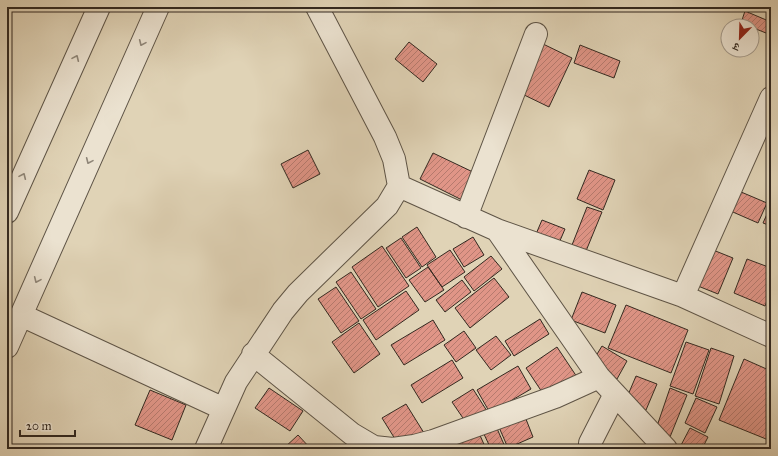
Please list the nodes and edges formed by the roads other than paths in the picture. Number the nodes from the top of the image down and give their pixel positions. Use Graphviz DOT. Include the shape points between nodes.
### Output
graph roads {
  1 [pos="99,7"];
  2 [pos="158,7"];
  3 [pos="316,7"];
  4 [pos="536,34"];
  5 [pos="771,98"];
  6 [pos="399,186"];
  7 [pos="7,212"];
  8 [pos="466,217"];
  9 [pos="497,230"];
  10 [pos="683,296"];
  11 [pos="21,315"];
  12 [pos="771,336"];
  13 [pos="7,347"];
  14 [pos="253,354"];
  15 [pos="599,377"];
  16 [pos="615,394"];
  17 [pos="224,409"];
  18 [pos="206,449"];
  19 [pos="590,449"];
  20 [pos="666,449"];
  7 -- 1 [label="street, one-way"];
  2 -- 11 [label="street, one-way"];
  3 -- 6 [label="street" via="385,137 394,159"];
  4 -- 8 [label="street"];
  5 -- 10 [label="street"];
  6 -- 8 [label="street"];
  6 -- 14 [label="street" via="386,206 298,293"];
  8 -- 9 [label="street"];
  9 -- 10 [label="street"];
  9 -- 15 [label="street"];
  10 -- 12 [label="street"];
  11 -- 13 [label="street"];
  11 -- 17 [label="street"];
  14 -- 15 [label="street" via="352,434 374,447 393,449 414,446 555,398"];
  14 -- 17 [label="street"];
  15 -- 16 [label="street"];
  16 -- 19 [label="street" via="590,443"];
  16 -- 20 [label="street"];
  17 -- 18 [label="street"];
}
